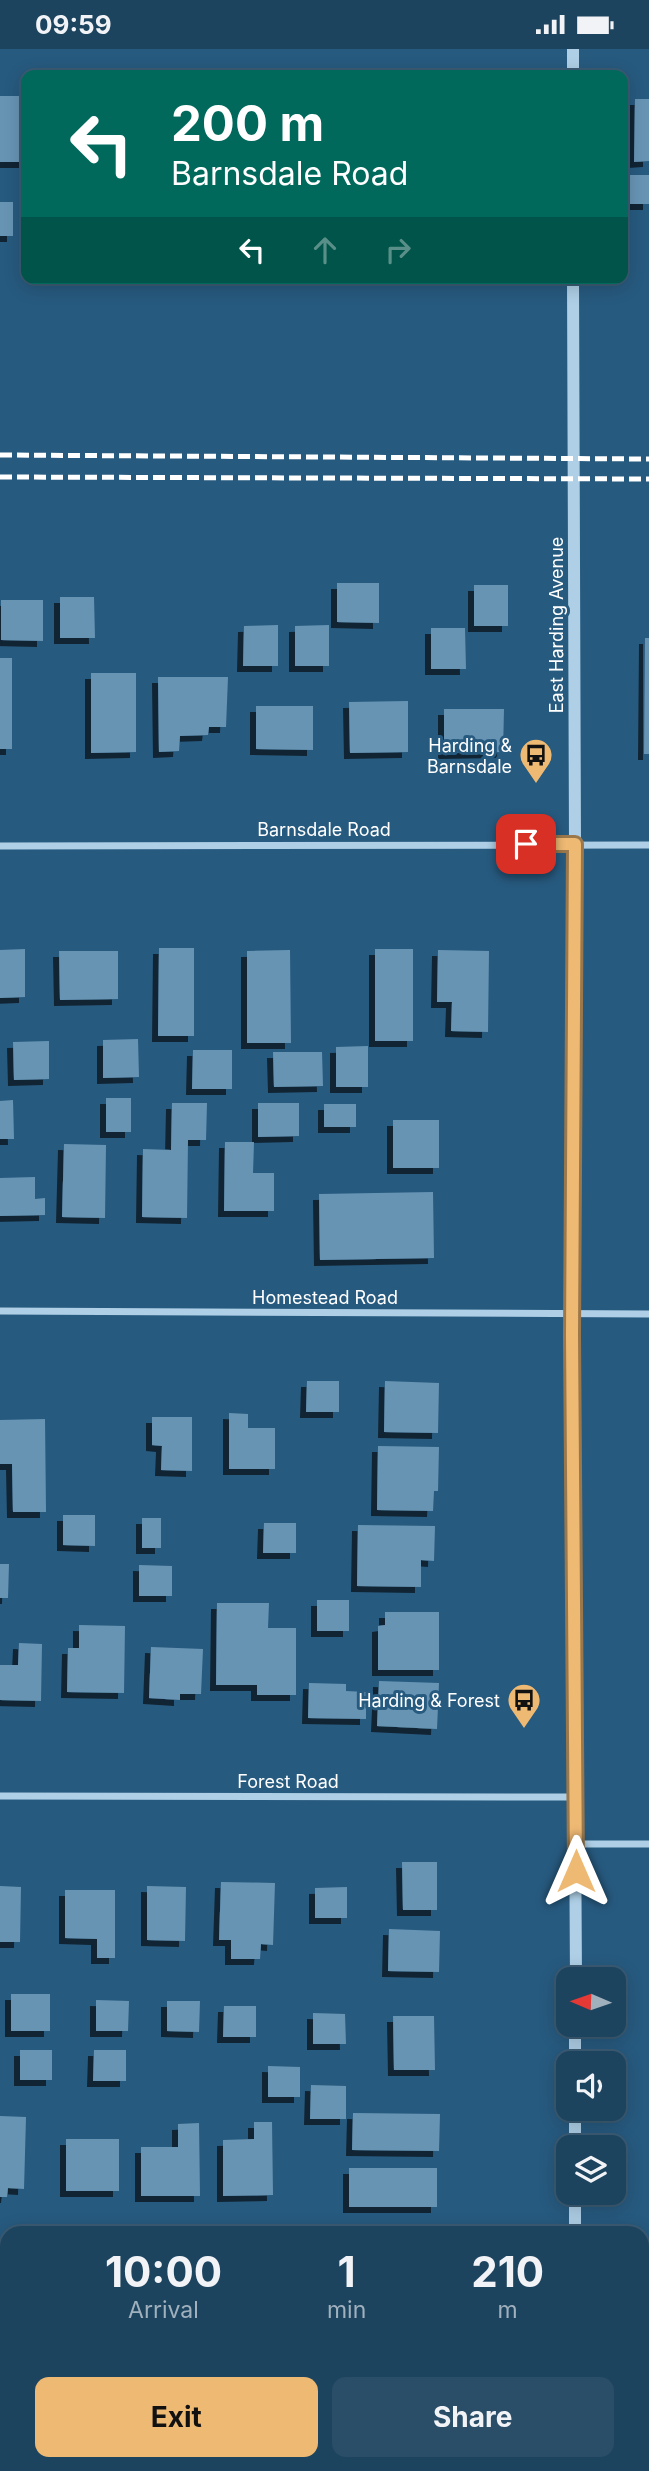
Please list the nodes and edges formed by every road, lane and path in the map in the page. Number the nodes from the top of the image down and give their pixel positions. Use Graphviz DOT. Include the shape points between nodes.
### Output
graph roads {
  1 [pos="573,49"];
  2 [pos="573,70"];
  3 [pos="573,284"];
  4 [pos="575,844"];
  5 [pos="649,845"];
  6 [pos="0,846"];
  7 [pos="0,1311"];
  8 [pos="572,1313"];
  9 [pos="649,1314"];
  10 [pos="0,1796"];
  11 [pos="576,1797"];
  12 [pos="576,1844"];
  13 [pos="649,1844"];
  14 [pos="576,1967"];
  15 [pos="575,2205"];
  16 [pos="575,2226"];
  1 -- 2 [label="street"];
  3 -- 4 [label="street, East Harding Avenue"];
  4 -- 5 [label="street, Barnsdale Road"];
  4 -- 6 [label="street, Barnsdale Road"];
  4 -- 8 [label="street, East Harding Avenue"];
  7 -- 8 [label="street, Homestead Road"];
  8 -- 9 [label="street, Homestead Road"];
  8 -- 11 [label="street, East Harding Avenue"];
  10 -- 11 [label="street, Forest Road"];
  11 -- 12 [label="street, East Harding Avenue"];
  12 -- 13 [label="street"];
  12 -- 14 [label="street, East Harding Avenue"];
  15 -- 16 [label="street"];
}
